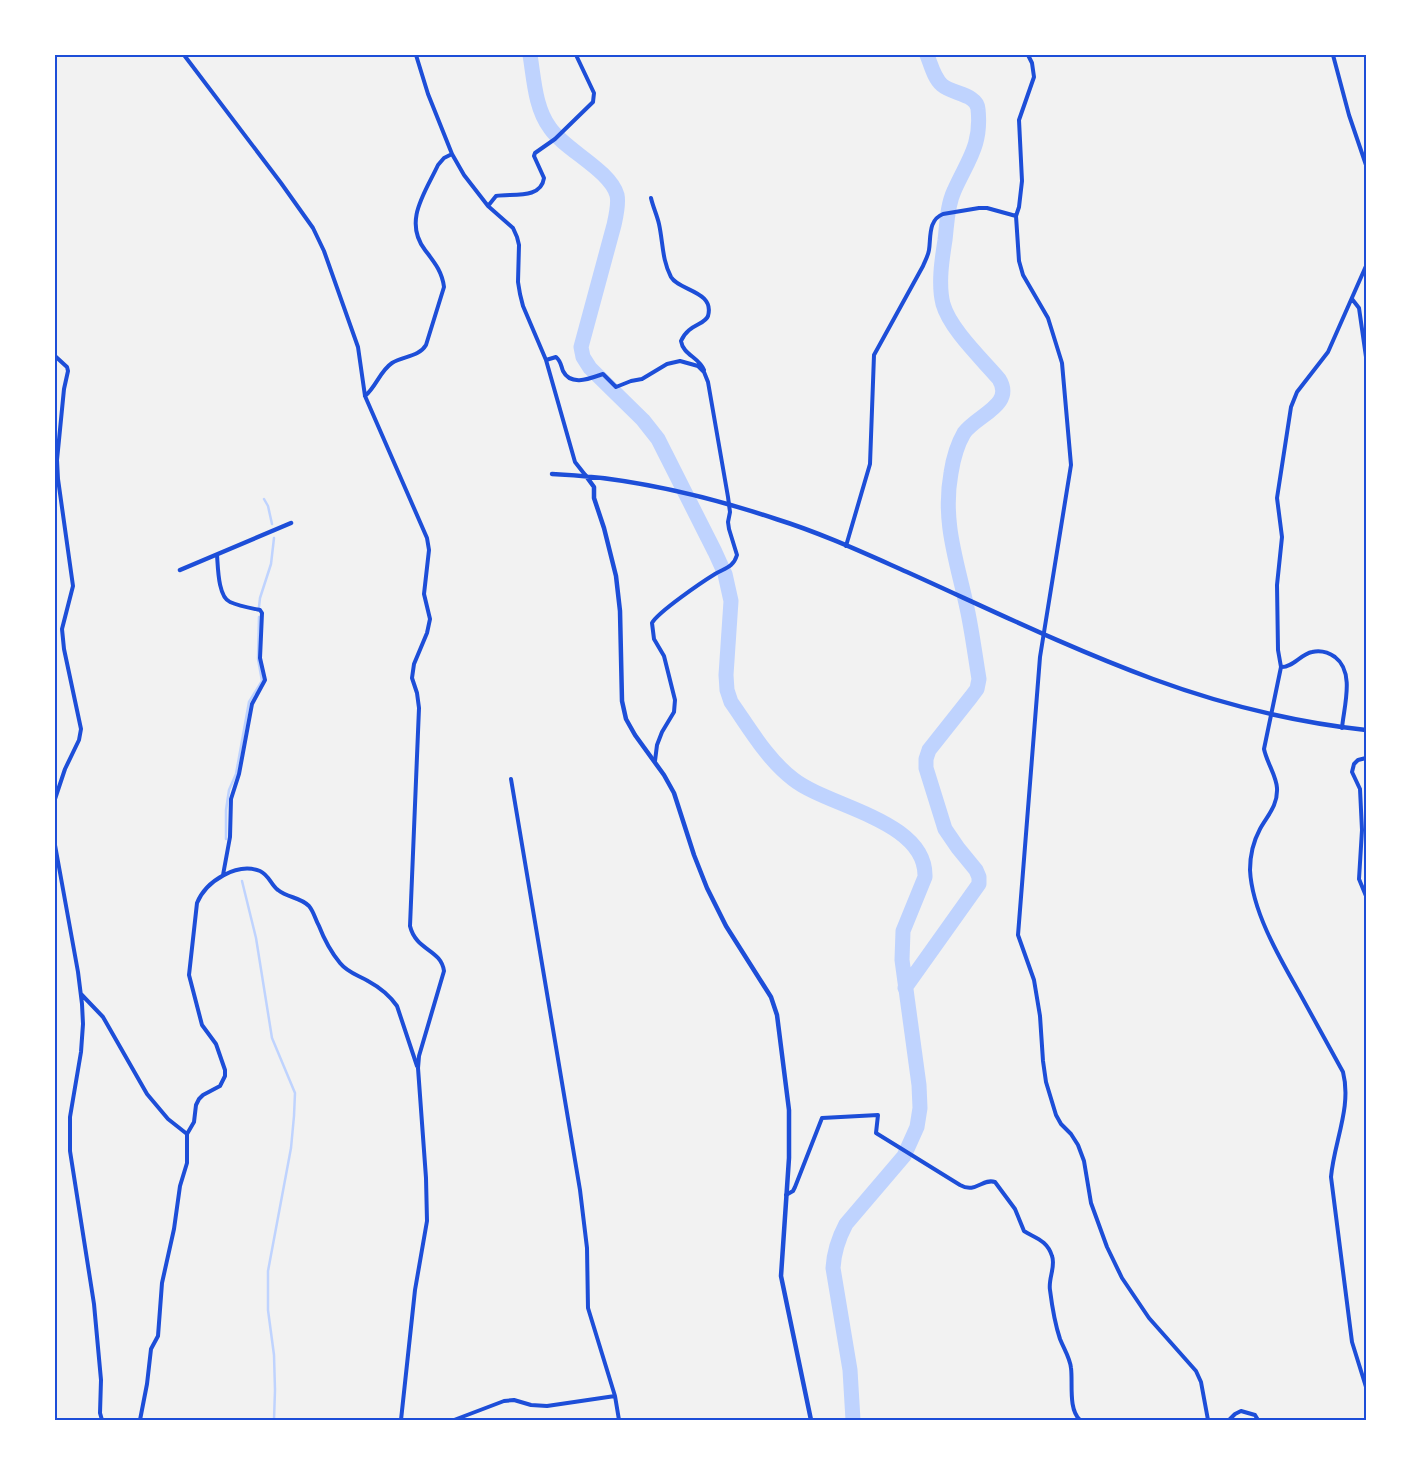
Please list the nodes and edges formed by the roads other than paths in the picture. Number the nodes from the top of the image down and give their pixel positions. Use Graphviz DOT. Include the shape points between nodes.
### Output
graph roads {
  1 [pos="184,55"];
  2 [pos="416,55"];
  3 [pos="576,55"];
  4 [pos="1028,55"];
  5 [pos="1333,55"];
  6 [pos="452,154"];
  7 [pos="1366,165"];
  8 [pos="652,198"];
  9 [pos="488,206"];
  10 [pos="1016,216"];
  11 [pos="1366,266"];
  12 [pos="1352,299"];
  13 [pos="55,356"];
  14 [pos="1366,356"];
  15 [pos="546,360"];
  16 [pos="704,372"];
  17 [pos="365,396"];
  18 [pos="552,474"];
  19 [pos="586,476"];
  20 [pos="291,523"];
  21 [pos="846,546"];
  22 [pos="217,555"];
  23 [pos="180,570"];
  24 [pos="1281,667"];
  25 [pos="1342,728"];
  26 [pos="1366,730"];
  27 [pos="1366,758"];
  28 [pos="655,761"];
  29 [pos="511,779"];
  30 [pos="55,799"];
  31 [pos="55,844"];
  32 [pos="223,874"];
  33 [pos="1366,896"];
  34 [pos="80,994"];
  35 [pos="418,1068"];
  36 [pos="187,1134"];
  37 [pos="786,1195"];
  38 [pos="1366,1387"];
  39 [pos="615,1396"];
  40 [pos="102,1420"];
  41 [pos="140,1420"];
  42 [pos="401,1420"];
  43 [pos="454,1420"];
  44 [pos="618,1420"];
  45 [pos="811,1420"];
  46 [pos="1080,1420"];
  47 [pos="1208,1420"];
  48 [pos="1229,1420"];
  49 [pos="1258,1420"];
  1 -- 17 [label="street" via="313,228 324,250 358,347"];
  2 -- 6 [label="street"];
  3 -- 9 [label="street" via="593,102 555,139 535,153 544,178 541,186 526,194 496,196"];
  4 -- 10 [label="street" via="1034,77 1019,120 1022,181"];
  5 -- 7 [label="street"];
  6 -- 9 [label="street"];
  6 -- 17 [label="street" via="438,165 415,214 417,238 438,267 444,287 426,344 417,354 390,364"];
  8 -- 16 [label="street" via="664,259 671,277 679,285 696,291 706,303 708,316 705,321 688,330 681,341 685,351 703,366"];
  9 -- 15 [label="street" via="513,228 517,237 520,245 520,294"];
  10 -- 21 [label="street" via="979,208 943,214 932,223 923,266 874,355 870,464"];
  10 -- 47 [label="street" via="1018,261 1048,318 1062,363 1071,465 1040,658 1018,935 1034,980 1046,1082 1056,1115 1078,1145 1084,1161 1091,1203 1107,1247 1122,1278 1149,1318 1202,1382"];
  11 -- 12 [label="street"];
  12 -- 14 [label="street" via="1359,308"];
  12 -- 24 [label="street" via="1328,352 1297,392 1291,407 1278,498 1282,538 1277,585"];
  13 -- 30 [label="street" via="68,371 57,460 73,586 62,628 81,729"];
  15 -- 16 [label="street" via="556,357 570,378 583,380 603,374 616,387 642,379 673,361 690,362"];
  15 -- 19 [label="street" via="575,462"];
  16 -- 28 [label="street" via="728,497 729,529 737,555 733,564 661,612 652,623 654,639 664,656 675,700 674,712 662,732"];
  17 -- 35 [label="street" via="424,530 429,550 424,594 430,619 412,678 419,708 410,926 417,942 438,957 444,971"];
  18 -- 19 [label="street"];
  19 -- 21 [label="street" via="678,491 776,519"];
  19 -- 28 [label="street" via="594,487 594,498 616,576 622,701 626,719"];
  20 -- 22 [label="street"];
  21 -- 25 [label="street" via="1152,678 1244,708"];
  22 -- 23 [label="street"];
  22 -- 32 [label="street" via="224,599 262,613 260,658 266,680 252,704 240,774 231,799 230,837"];
  24 -- 25 [label="street" via="1286,668 1303,655 1313,652 1323,651 1339,660 1347,677"];
  24 -- 38 [label="street" via="1264,749 1276,779 1276,802 1253,846 1251,882 1275,950 1343,1072 1346,1083 1346,1103 1332,1178 1352,1342"];
  25 -- 26 [label="street"];
  27 -- 33 [label="street" via="1354,764 1352,772 1360,789 1360,879"];
  28 -- 37 [label="street" via="674,793 707,888 726,926 771,997 777,1015 789,1110"];
  29 -- 39 [label="street" via="580,1190 587,1248 588,1308"];
  31 -- 34 [label="street"];
  32 -- 35 [label="street" via="246,869 260,871 278,890 308,905 340,963 351,974 368,981 391,998 397,1006"];
  32 -- 36 [label="street" via="197,903 189,975 202,1025 216,1044 225,1076 220,1086 199,1099 194,1122"];
  34 -- 36 [label="street" via="103,1017 147,1094 168,1119"];
  34 -- 40 [label="street" via="83,1024 70,1117 70,1152 94,1304"];
  35 -- 42 [label="street" via="427,1221 415,1290"];
  36 -- 41 [label="street" via="187,1163 162,1283 158,1336 151,1350"];
  37 -- 45 [label="street" via="781,1276"];
  37 -- 46 [label="street" via="795,1187 822,1118 878,1115 876,1134 966,1188 996,1182 1015,1209 1024,1231 1048,1247 1053,1261 1049,1288 1060,1337 1071,1365 1074,1410"];
  39 -- 43 [label="street" via="547,1406 504,1401"];
  39 -- 44 [label="street"];
  48 -- 49 [label="street" via="1241,1411 1255,1415"];
}
